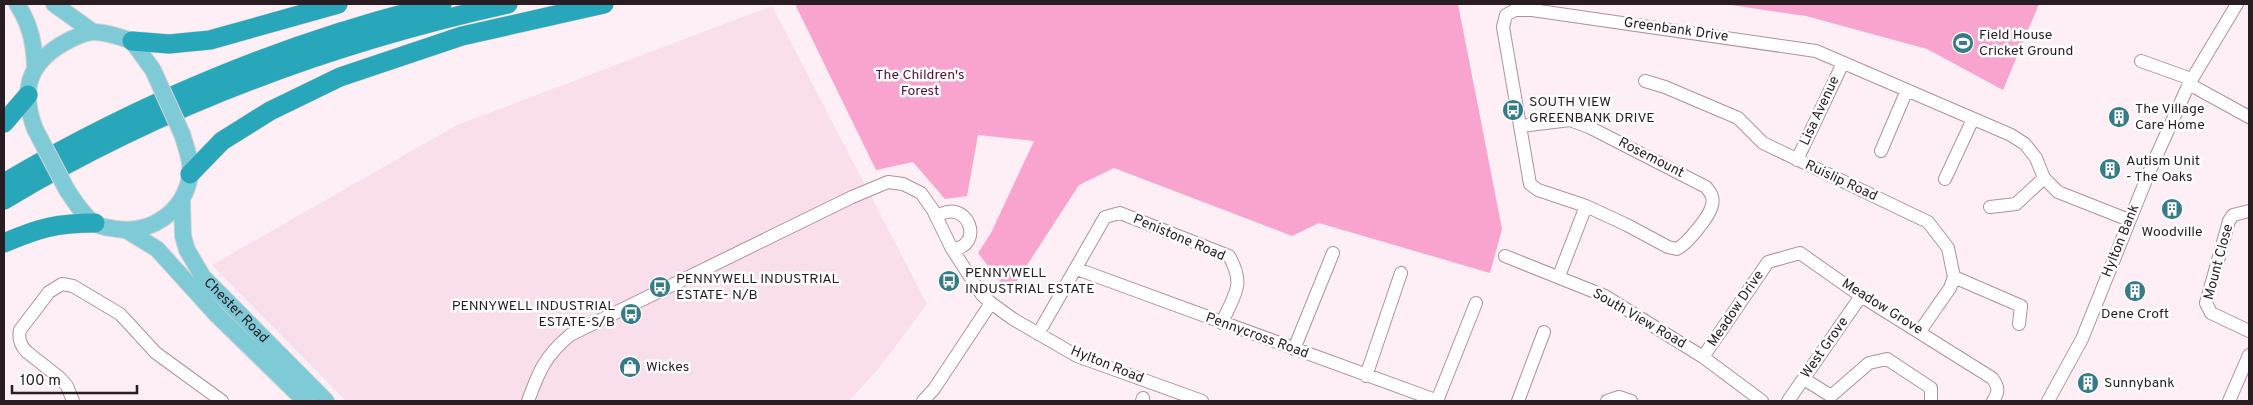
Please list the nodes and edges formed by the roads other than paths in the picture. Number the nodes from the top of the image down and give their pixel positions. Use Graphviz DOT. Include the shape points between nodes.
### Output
graph roads {
  1 [pos="17,4"];
  2 [pos="54,4"];
  3 [pos="338,4"];
  4 [pos="442,4"];
  5 [pos="508,4"];
  6 [pos="604,4"];
  7 [pos="2235,4"];
  8 [pos="93,32"];
  9 [pos="132,41"];
  10 [pos="2141,61"];
  11 [pos="1843,63"];
  12 [pos="35,66"];
  13 [pos="1645,81"];
  14 [pos="2190,82"];
  15 [pos="1907,90"];
  16 [pos="28,94"];
  17 [pos="2249,117"];
  18 [pos="1973,119"];
  19 [pos="4,123"];
  20 [pos="1521,126"];
  21 [pos="1881,151"];
  22 [pos="1798,160"];
  23 [pos="190,174"];
  24 [pos="2044,178"];
  25 [pos="1944,179"];
  26 [pos="4,182"];
  27 [pos="4,200"];
  28 [pos="182,200"];
  29 [pos="1586,206"];
  30 [pos="1990,207"];
  31 [pos="2249,211"];
  32 [pos="936,217"];
  33 [pos="2129,220"];
  34 [pos="95,224"];
  35 [pos="126,230"];
  36 [pos="4,243"];
  37 [pos="952,249"];
  38 [pos="1677,249"];
  39 [pos="1333,253"];
  40 [pos="1505,256"];
  41 [pos="1768,262"];
  42 [pos="1077,269"];
  43 [pos="1401,273"];
  44 [pos="1559,276"];
  45 [pos="1954,277"];
  46 [pos="1861,296"];
  47 [pos="1476,303"];
  48 [pos="990,304"];
  49 [pos="1222,323"];
  50 [pos="2019,324"];
  51 [pos="1920,330"];
  52 [pos="2249,331"];
  53 [pos="1544,332"];
  54 [pos="1038,334"];
  55 [pos="1294,349"];
  56 [pos="2249,355"];
  57 [pos="1703,357"];
  58 [pos="1366,376"];
  59 [pos="1804,378"];
  60 [pos="73,401"];
  61 [pos="222,401"];
  62 [pos="305,401"];
  63 [pos="326,401"];
  64 [pos="528,401"];
  65 [pos="923,401"];
  66 [pos="1202,401"];
  67 [pos="1438,401"];
  68 [pos="1518,401"];
  69 [pos="1607,401"];
  70 [pos="1631,401"];
  71 [pos="1762,401"];
  72 [pos="1788,401"];
  73 [pos="1931,401"];
  74 [pos="1993,401"];
  75 [pos="2048,401"];
  76 [pos="2229,401"];
  1 -- 12 [label="main road" via="32,36"];
  2 -- 8 [label="main road"];
  3 -- 9 [label="highway" via="210,40 169,44"];
  4 -- 26 [label="highway" via="360,27 228,74 115,123"];
  5 -- 27 [label="highway" via="390,33 315,56 225,90 121,136"];
  6 -- 23 [label="highway" via="462,36 340,77 270,111 222,141"];
  7 -- 14 [label="street, Hylton Bank"];
  8 -- 9 [label="main road"];
  8 -- 12 [label="main road" via="72,38 48,52"];
  9 -- 23 [label="main road, bridge" via="153,70 182,134"];
  10 -- 14 [label="street"];
  11 -- 15 [label="street, Greenbank Drive"];
  11 -- 20 [label="street, Greenbank Drive" via="1816,51 1515,10 1506,15 1503,27"];
  11 -- 22 [label="street, Lisa Avenue"];
  12 -- 16 [label="main road"];
  13 -- 22 [label="street, Ruislip Road" via="1738,118 1763,143"];
  14 -- 17 [label="street"];
  14 -- 33 [label="street, Hylton Bank"];
  15 -- 18 [label="street, Greenbank Drive"];
  15 -- 21 [label="street"];
  16 -- 19 [label="highway"];
  16 -- 34 [label="main road, bridge" via="29,112 35,129 67,190 79,209"];
  18 -- 24 [label="street, Greenbank Drive" via="2025,144 2036,158"];
  18 -- 25 [label="street"];
  20 -- 29 [label="street, Greenbank Drive" via="1530,184 1538,190"];
  20 -- 38 [label="street, Rosemount" via="1570,120 1706,187 1711,194 1712,208 1689,241"];
  22 -- 45 [label="street, Ruislip Road" via="1928,222 1948,248"];
  23 -- 28 [label="main road"];
  24 -- 30 [label="street" via="2020,209"];
  24 -- 33 [label="street, Greenbank Drive" via="2058,192"];
  28 -- 35 [label="main road" via="155,224"];
  28 -- 63 [label="main road, Chester Road" via="183,236 198,271"];
  29 -- 38 [label="street, Greenbank Drive" via="1668,248"];
  29 -- 44 [label="street"];
  31 -- 52 [label="street, Mount Close" via="2234,215 2229,221 2206,303 2211,313"];
  32 -- 37 [label="street"];
  32 -- 37 [label="street" via="954,211 970,224 966,244 961,249"];
  32 -- 64 [label="street" via="921,193 903,184 888,182 878,185 570,335 554,348 541,366"];
  33 -- 75 [label="street, Hylton Bank" via="2082,338"];
  34 -- 35 [label="main road"];
  34 -- 36 [label="highway" via="55,225 36,229"];
  35 -- 62 [label="main road, Chester Road" via="157,249 216,314"];
  37 -- 48 [label="street"];
  39 -- 55 [label="street"];
  40 -- 44 [label="street, South View Road"];
  41 -- 46 [label="street, Meadow Grove" via="1800,253"];
  41 -- 57 [label="street, Meadow Drive"];
  42 -- 49 [label="street, Pennycross Road"];
  42 -- 49 [label="street, Penistone Road" via="1105,217 1120,213 1229,256 1238,272 1239,282"];
  42 -- 54 [label="street, Penistone Road"];
  43 -- 58 [label="street"];
  44 -- 57 [label="street, South View Road" via="1605,296"];
  45 -- 50 [label="street" via="2021,306"];
  45 -- 51 [label="street" via="1950,288"];
  46 -- 51 [label="street, Meadow Grove"];
  46 -- 59 [label="street, West Grove"];
  47 -- 67 [label="street"];
  48 -- 54 [label="street, Hylton Road"];
  48 -- 65 [label="street"];
  49 -- 55 [label="street, Pennycross Road"];
  51 -- 74 [label="street, Meadow Grove" via="1992,378 1998,384 1998,393"];
  53 -- 68 [label="street"];
  54 -- 66 [label="street, Hylton Road" via="1078,356"];
  55 -- 58 [label="street, Pennycross Road"];
  56 -- 76 [label="street"];
  57 -- 71 [label="street, South View Road"];
  58 -- 67 [label="street, Pennycross Road"];
  59 -- 72 [label="street, West Grove"];
  59 -- 73 [label="street" via="1831,396 1869,363 1887,359 1931,388"];
  60 -- 61 [label="street" via="66,386 21,346 18,337 49,292 62,284 73,286 120,314 156,352"];
  69 -- 70 [label="street" via="1619,397"];
}
